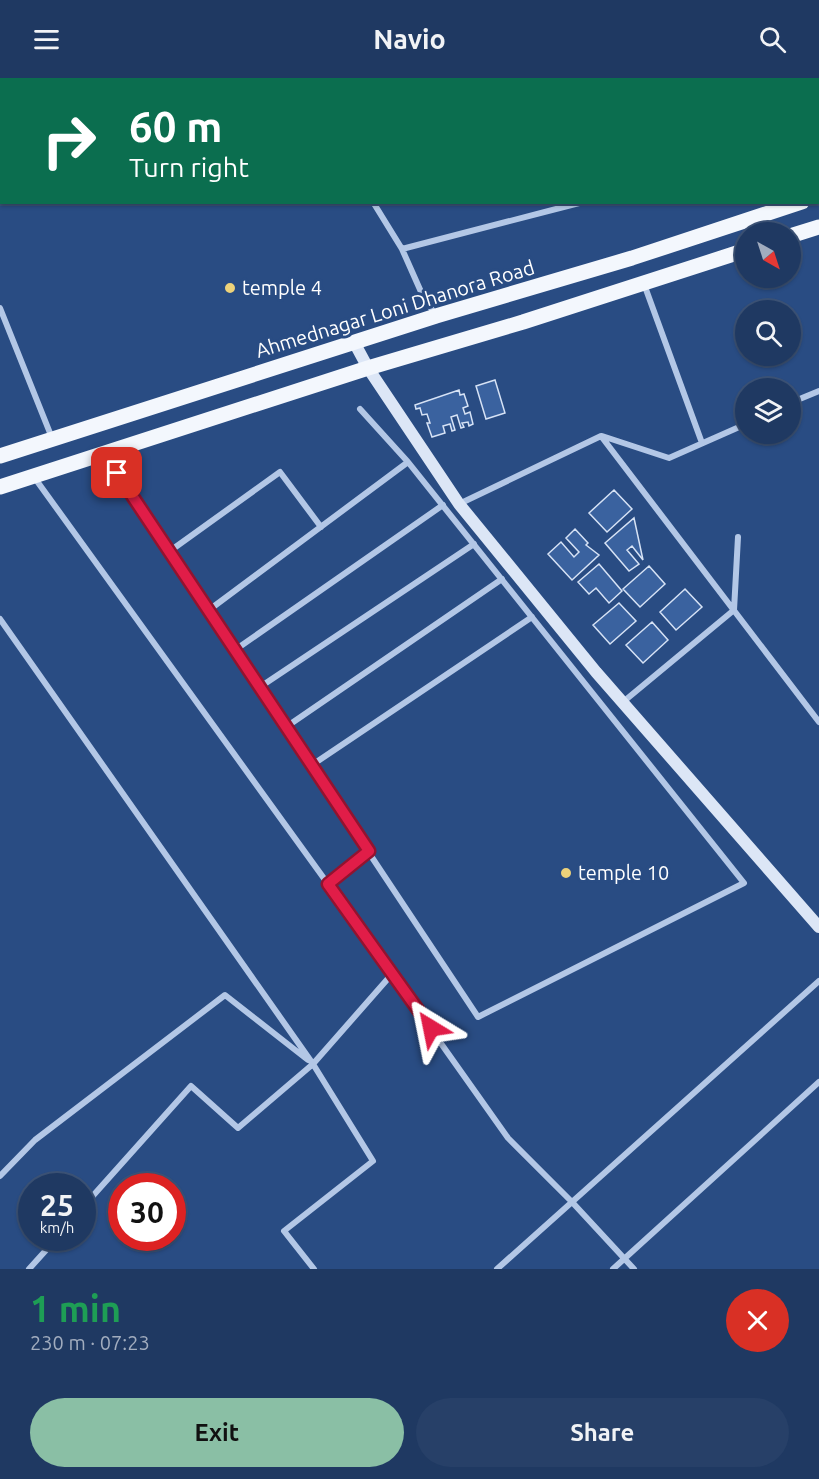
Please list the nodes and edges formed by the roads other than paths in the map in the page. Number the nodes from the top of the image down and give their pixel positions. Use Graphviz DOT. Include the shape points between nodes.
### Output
graph roads {
  1 [pos="374,204"];
  2 [pos="575,204"];
  3 [pos="796,204"];
  4 [pos="819,226"];
  5 [pos="801,232"];
  6 [pos="402,249"];
  7 [pos="735,254"];
  8 [pos="644,283"];
  9 [pos="0,308"];
  10 [pos="436,316"];
  11 [pos="354,342"];
  12 [pos="368,368"];
  13 [pos="819,391"];
  14 [pos="801,398"];
  15 [pos="360,410"];
  16 [pos="735,429"];
  17 [pos="601,436"];
  18 [pos="52,440"];
  19 [pos="702,443"];
  20 [pos="104,454"];
  21 [pos="0,456"];
  22 [pos="408,462"];
  23 [pos="34,476"];
  24 [pos="0,487"];
  25 [pos="459,504"];
  26 [pos="443,506"];
  27 [pos="321,527"];
  28 [pos="738,537"];
  29 [pos="474,544"];
  30 [pos="170,551"];
  31 [pos="502,579"];
  32 [pos="209,610"];
  33 [pos="734,610"];
  34 [pos="532,616"];
  35 [pos="0,619"];
  36 [pos="235,650"];
  37 [pos="260,687"];
  38 [pos="623,703"];
  39 [pos="819,722"];
  40 [pos="286,727"];
  41 [pos="312,765"];
  42 [pos="369,851"];
  43 [pos="328,884"];
  44 [pos="819,927"];
  45 [pos="392,974"];
  46 [pos="819,981"];
  47 [pos="313,1064"];
  48 [pos="819,1082"];
  49 [pos="0,1176"];
  50 [pos="96,1192"];
  51 [pos="572,1202"];
  52 [pos="45,1251"];
  53 [pos="625,1259"];
  54 [pos="29,1269"];
  55 [pos="314,1269"];
  56 [pos="497,1269"];
  57 [pos="613,1269"];
  58 [pos="634,1269"];
  1 -- 6 [label="street"];
  2 -- 6 [label="street"];
  3 -- 10 [label="main road, Ahmednagar Loni Dhanora Road"];
  4 -- 5 [label="main road"];
  6 -- 10 [label="street"];
  7 -- 8 [label="main road"];
  8 -- 12 [label="main road"];
  8 -- 19 [label="street"];
  9 -- 18 [label="street"];
  10 -- 11 [label="main road, Ahmednagar Loni Dhanora Road"];
  11 -- 12 [label="street"];
  11 -- 18 [label="main road, Ahmednagar Loni Dhanora Road"];
  12 -- 20 [label="main road"];
  12 -- 25 [label="street"];
  13 -- 14 [label="street"];
  15 -- 22 [label="street"];
  16 -- 19 [label="street"];
  17 -- 19 [label="street" via="669,458"];
  17 -- 25 [label="street"];
  17 -- 33 [label="street"];
  18 -- 21 [label="main road, Ahmednagar Loni Dhanora Road"];
  20 -- 23 [label="main road"];
  20 -- 30 [label="street"];
  22 -- 26 [label="street"];
  22 -- 27 [label="street"];
  23 -- 24 [label="main road"];
  23 -- 43 [label="street"];
  25 -- 38 [label="street"];
  26 -- 29 [label="street"];
  26 -- 36 [label="street"];
  27 -- 30 [label="street" via="280,472"];
  27 -- 32 [label="street"];
  28 -- 33 [label="street"];
  29 -- 31 [label="street"];
  29 -- 37 [label="street"];
  30 -- 32 [label="street"];
  31 -- 34 [label="street"];
  31 -- 40 [label="street"];
  32 -- 36 [label="street"];
  33 -- 38 [label="street"];
  33 -- 39 [label="street"];
  34 -- 41 [label="street"];
  34 -- 42 [label="street" via="744,883 478,1017"];
  35 -- 47 [label="street"];
  36 -- 37 [label="street"];
  37 -- 40 [label="street"];
  38 -- 44 [label="street"];
  40 -- 41 [label="street"];
  41 -- 42 [label="street"];
  42 -- 43 [label="street"];
  43 -- 45 [label="street"];
  45 -- 47 [label="street"];
  45 -- 51 [label="street" via="508,1138"];
  46 -- 51 [label="street"];
  47 -- 49 [label="street" via="225,995 35,1140"];
  47 -- 50 [label="street" via="238,1128 191,1086"];
  47 -- 55 [label="street" via="373,1161 284,1231"];
  48 -- 53 [label="street"];
  51 -- 53 [label="street"];
  51 -- 56 [label="street"];
  52 -- 54 [label="street"];
  53 -- 57 [label="street"];
  53 -- 58 [label="street"];
}
